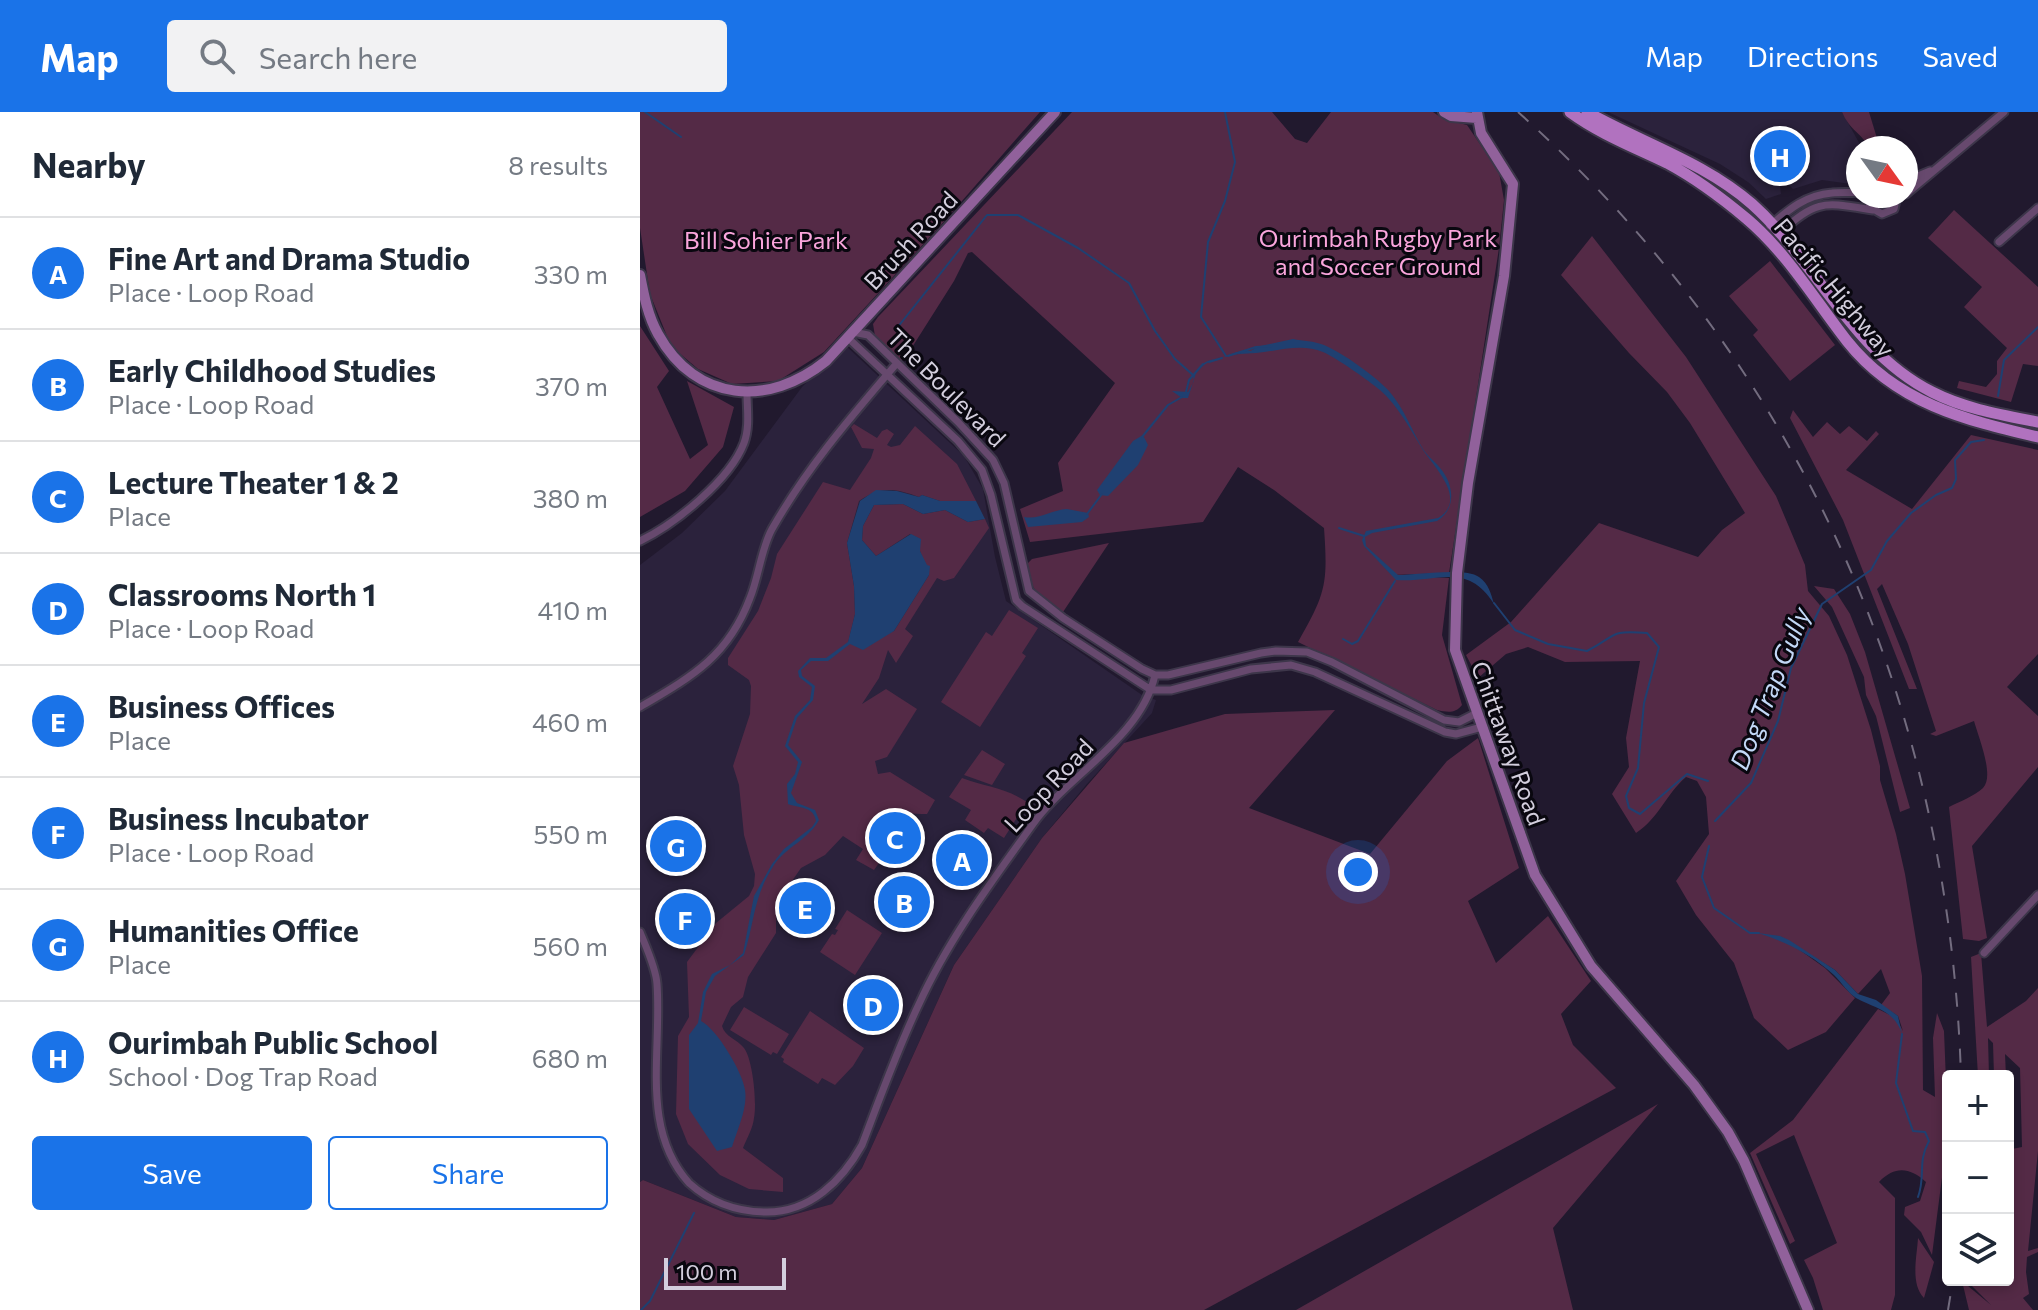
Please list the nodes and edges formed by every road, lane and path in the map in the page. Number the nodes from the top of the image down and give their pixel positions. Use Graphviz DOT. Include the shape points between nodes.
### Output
graph roads {
  1 [pos="1055,112"];
  2 [pos="1444,112"];
  3 [pos="1570,112"];
  4 [pos="1587,112"];
  5 [pos="2004,112"];
  6 [pos="1477,115"];
  7 [pos="1603,117"];
  8 [pos="1940,168"];
  9 [pos="1918,176"];
  10 [pos="1918,184"];
  11 [pos="1846,193"];
  12 [pos="1895,208"];
  13 [pos="2038,208"];
  14 [pos="1873,210"];
  15 [pos="1776,228"];
  16 [pos="1766,237"];
  17 [pos="1999,242"];
  18 [pos="640,275"];
  19 [pos="889,292"];
  20 [pos="850,335"];
  21 [pos="868,335"];
  22 [pos="897,363"];
  23 [pos="887,375"];
  24 [pos="747,393"];
  25 [pos="2038,422"];
  26 [pos="2038,437"];
  27 [pos="640,541"];
  28 [pos="1155,675"];
  29 [pos="1151,690"];
  30 [pos="640,707"];
  31 [pos="1477,713"];
  32 [pos="1482,727"];
  33 [pos="2038,895"];
  34 [pos="640,932"];
  35 [pos="1984,953"];
  36 [pos="1808,1310"];
  1 -- 19 [label="main road, Brush Road"];
  2 -- 6 [label="main road"];
  3 -- 16 [label="main road, Pacific Highway" via="1684,173"];
  4 -- 7 [label="main road, Pacific Highway"];
  5 -- 8 [label="street"];
  6 -- 31 [label="main road, Chittaway Road" via="1481,133 1513,184 1504,276 1468,483 1454,619 1455,650"];
  7 -- 15 [label="main road, Pacific Highway" via="1718,179"];
  8 -- 9 [label="street"];
  8 -- 10 [label="street"];
  11 -- 15 [label="street" via="1811,197 1791,208"];
  12 -- 14 [label="street" via="1887,214"];
  13 -- 17 [label="street"];
  14 -- 15 [label="street" via="1829,203 1811,207"];
  15 -- 16 [label="street"];
  15 -- 25 [label="main road, Pacific Highway" via="1857,330 1898,371 1948,399"];
  16 -- 26 [label="main road, Pacific Highway" via="1848,342 1890,383 1940,411"];
  18 -- 24 [label="main road" via="647,309 666,348 707,383"];
  19 -- 20 [label="main road, Brush Road"];
  19 -- 21 [label="street, The Boulevard" via="871,315"];
  20 -- 21 [label="street, The Boulevard"];
  20 -- 23 [label="street, The Boulevard"];
  20 -- 24 [label="main road, Brush Road" via="810,374"];
  21 -- 22 [label="street, The Boulevard"];
  22 -- 23 [label="street"];
  22 -- 28 [label="street, The Boulevard" via="981,445 999,470 1031,594"];
  23 -- 29 [label="street, The Boulevard" via="982,470 1016,600"];
  23 -- 30 [label="street" via="830,440 786,506 770,534 750,601 727,641 702,669"];
  24 -- 27 [label="street" via="747,430 736,458 679,519"];
  28 -- 29 [label="street, Loop Road"];
  28 -- 31 [label="street" via="1276,651 1307,652 1444,720 1459,722"];
  29 -- 32 [label="street" via="1291,665 1445,732"];
  29 -- 34 [label="street, Loop Road" via="1109,749 1036,820 987,890 919,1003 850,1167 824,1193 797,1207 780,1212 737,1209 704,1196 667,1153 653,1104 657,982"];
  31 -- 32 [label="main road, Chittaway Road"];
  32 -- 36 [label="main road, Chittaway Road" via="1535,875 1591,966 1728,1132"];
  33 -- 35 [label="street"];
}
